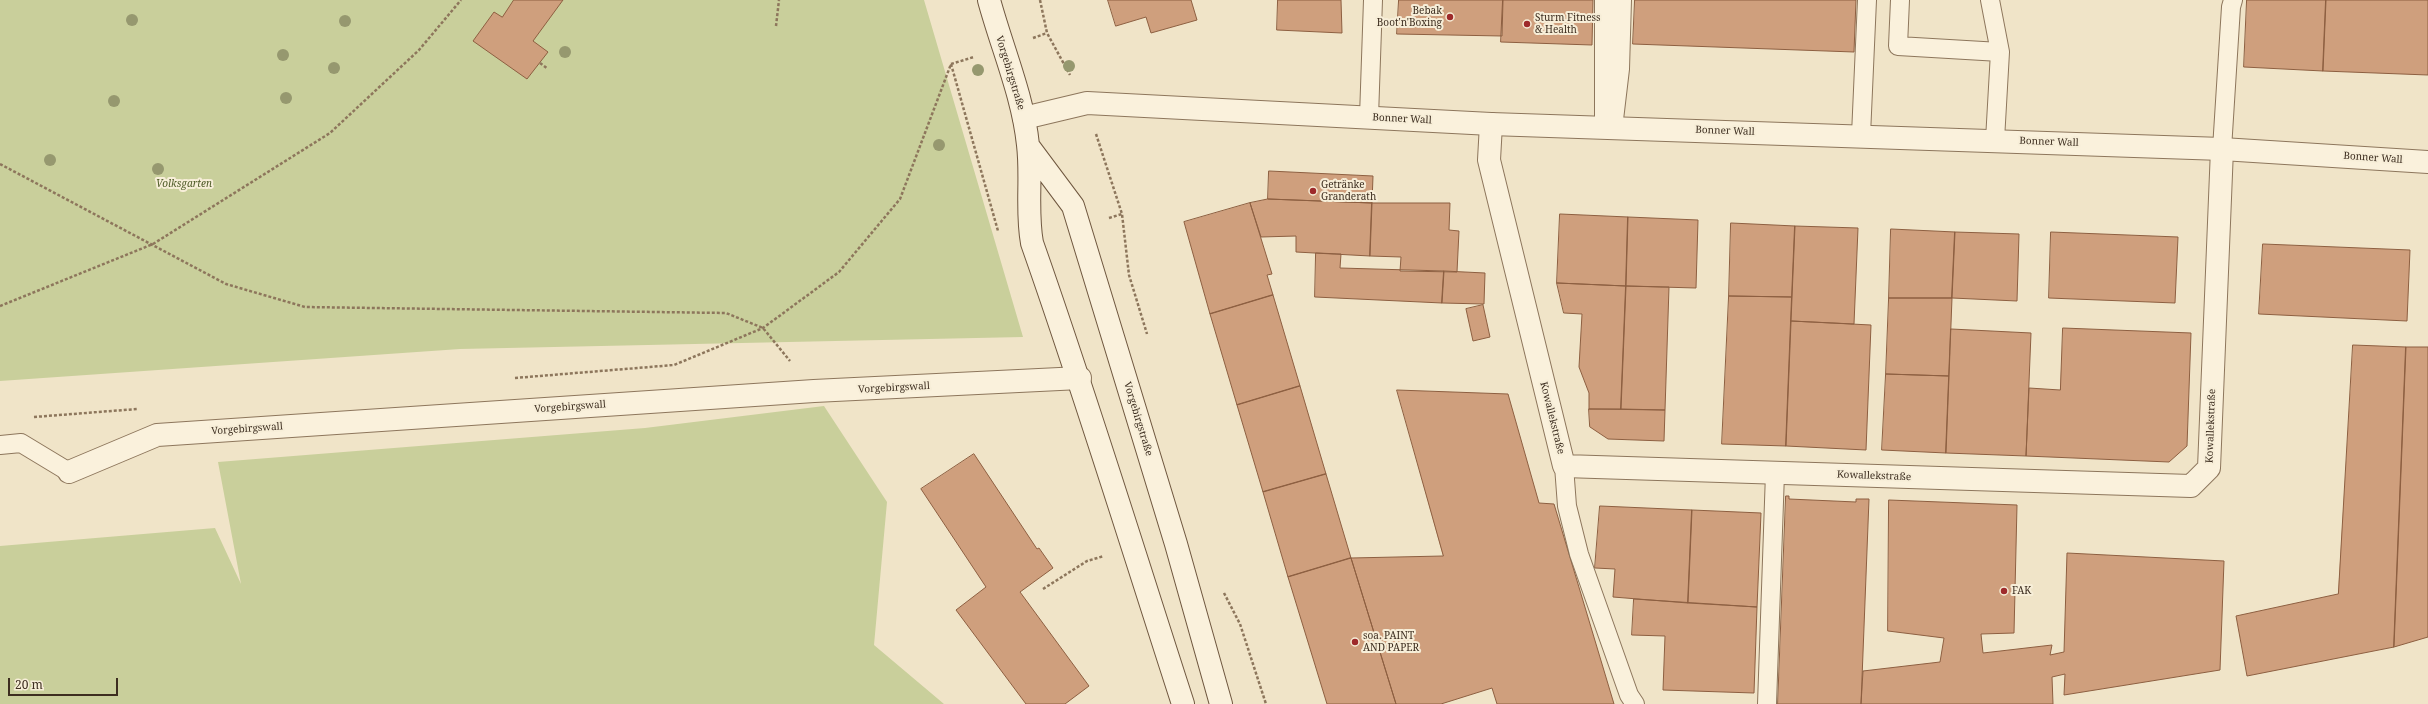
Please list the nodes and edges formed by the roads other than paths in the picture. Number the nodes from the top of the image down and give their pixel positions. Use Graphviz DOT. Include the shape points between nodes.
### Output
graph roads {
  1 [pos="989,0"];
  2 [pos="1373,0"];
  3 [pos="1604,0"];
  4 [pos="1622,0"];
  5 [pos="1867,0"];
  6 [pos="1900,0"];
  7 [pos="1990,0"];
  8 [pos="2233,0"];
  9 [pos="2000,52"];
  10 [pos="1369,117"];
  11 [pos="1024,118"];
  12 [pos="1491,124"];
  13 [pos="1609,127"];
  14 [pos="1861,135"];
  15 [pos="1995,140"];
  16 [pos="1029,147"];
  17 [pos="2222,149"];
  18 [pos="2428,162"];
  19 [pos="1080,378"];
  20 [pos="0,445"];
  21 [pos="1564,466"];
  22 [pos="68,472"];
  23 [pos="1775,473"];
  24 [pos="1183,704"];
  25 [pos="1221,704"];
  26 [pos="1635,704"];
  27 [pos="1767,704"];
  1 -- 11 [label="street, Vorgebirgstraße"];
  2 -- 10 [label="lane"];
  3 -- 13 [label="lane"];
  4 -- 13 [label="lane" via="1620,69"];
  5 -- 14 [label="lane"];
  6 -- 9 [label="lane" via="1898,46"];
  7 -- 9 [label="lane"];
  8 -- 17 [label="lane"];
  9 -- 15 [label="lane"];
  10 -- 11 [label="street, Bonner Wall" via="1087,103"];
  10 -- 12 [label="street, Bonner Wall"];
  11 -- 16 [label="street, Vorgebirgstraße"];
  12 -- 13 [label="street, Bonner Wall"];
  12 -- 21 [label="street, Kowallekstraße" via="1489,160"];
  13 -- 14 [label="street, Bonner Wall"];
  14 -- 15 [label="street, Bonner Wall"];
  15 -- 17 [label="street, Bonner Wall"];
  16 -- 19 [label="street, Vorgebirgstraße" via="1029,228 1032,243"];
  16 -- 25 [label="street, Vorgebirgstraße" via="1073,206 1176,544"];
  17 -- 18 [label="street, Bonner Wall"];
  17 -- 23 [label="street, Kowallekstraße" via="2210,468 2191,486"];
  19 -- 22 [label="street, Vorgebirgswall" via="814,391 157,435"];
  19 -- 24 [label="street, Vorgebirgstraße" via="1131,547"];
  20 -- 22 [label="lane" via="21,443"];
  21 -- 23 [label="street, Kowallekstraße"];
  21 -- 26 [label="lane" via="1567,506 1579,554 1629,696"];
  23 -- 27 [label="lane"];
}
